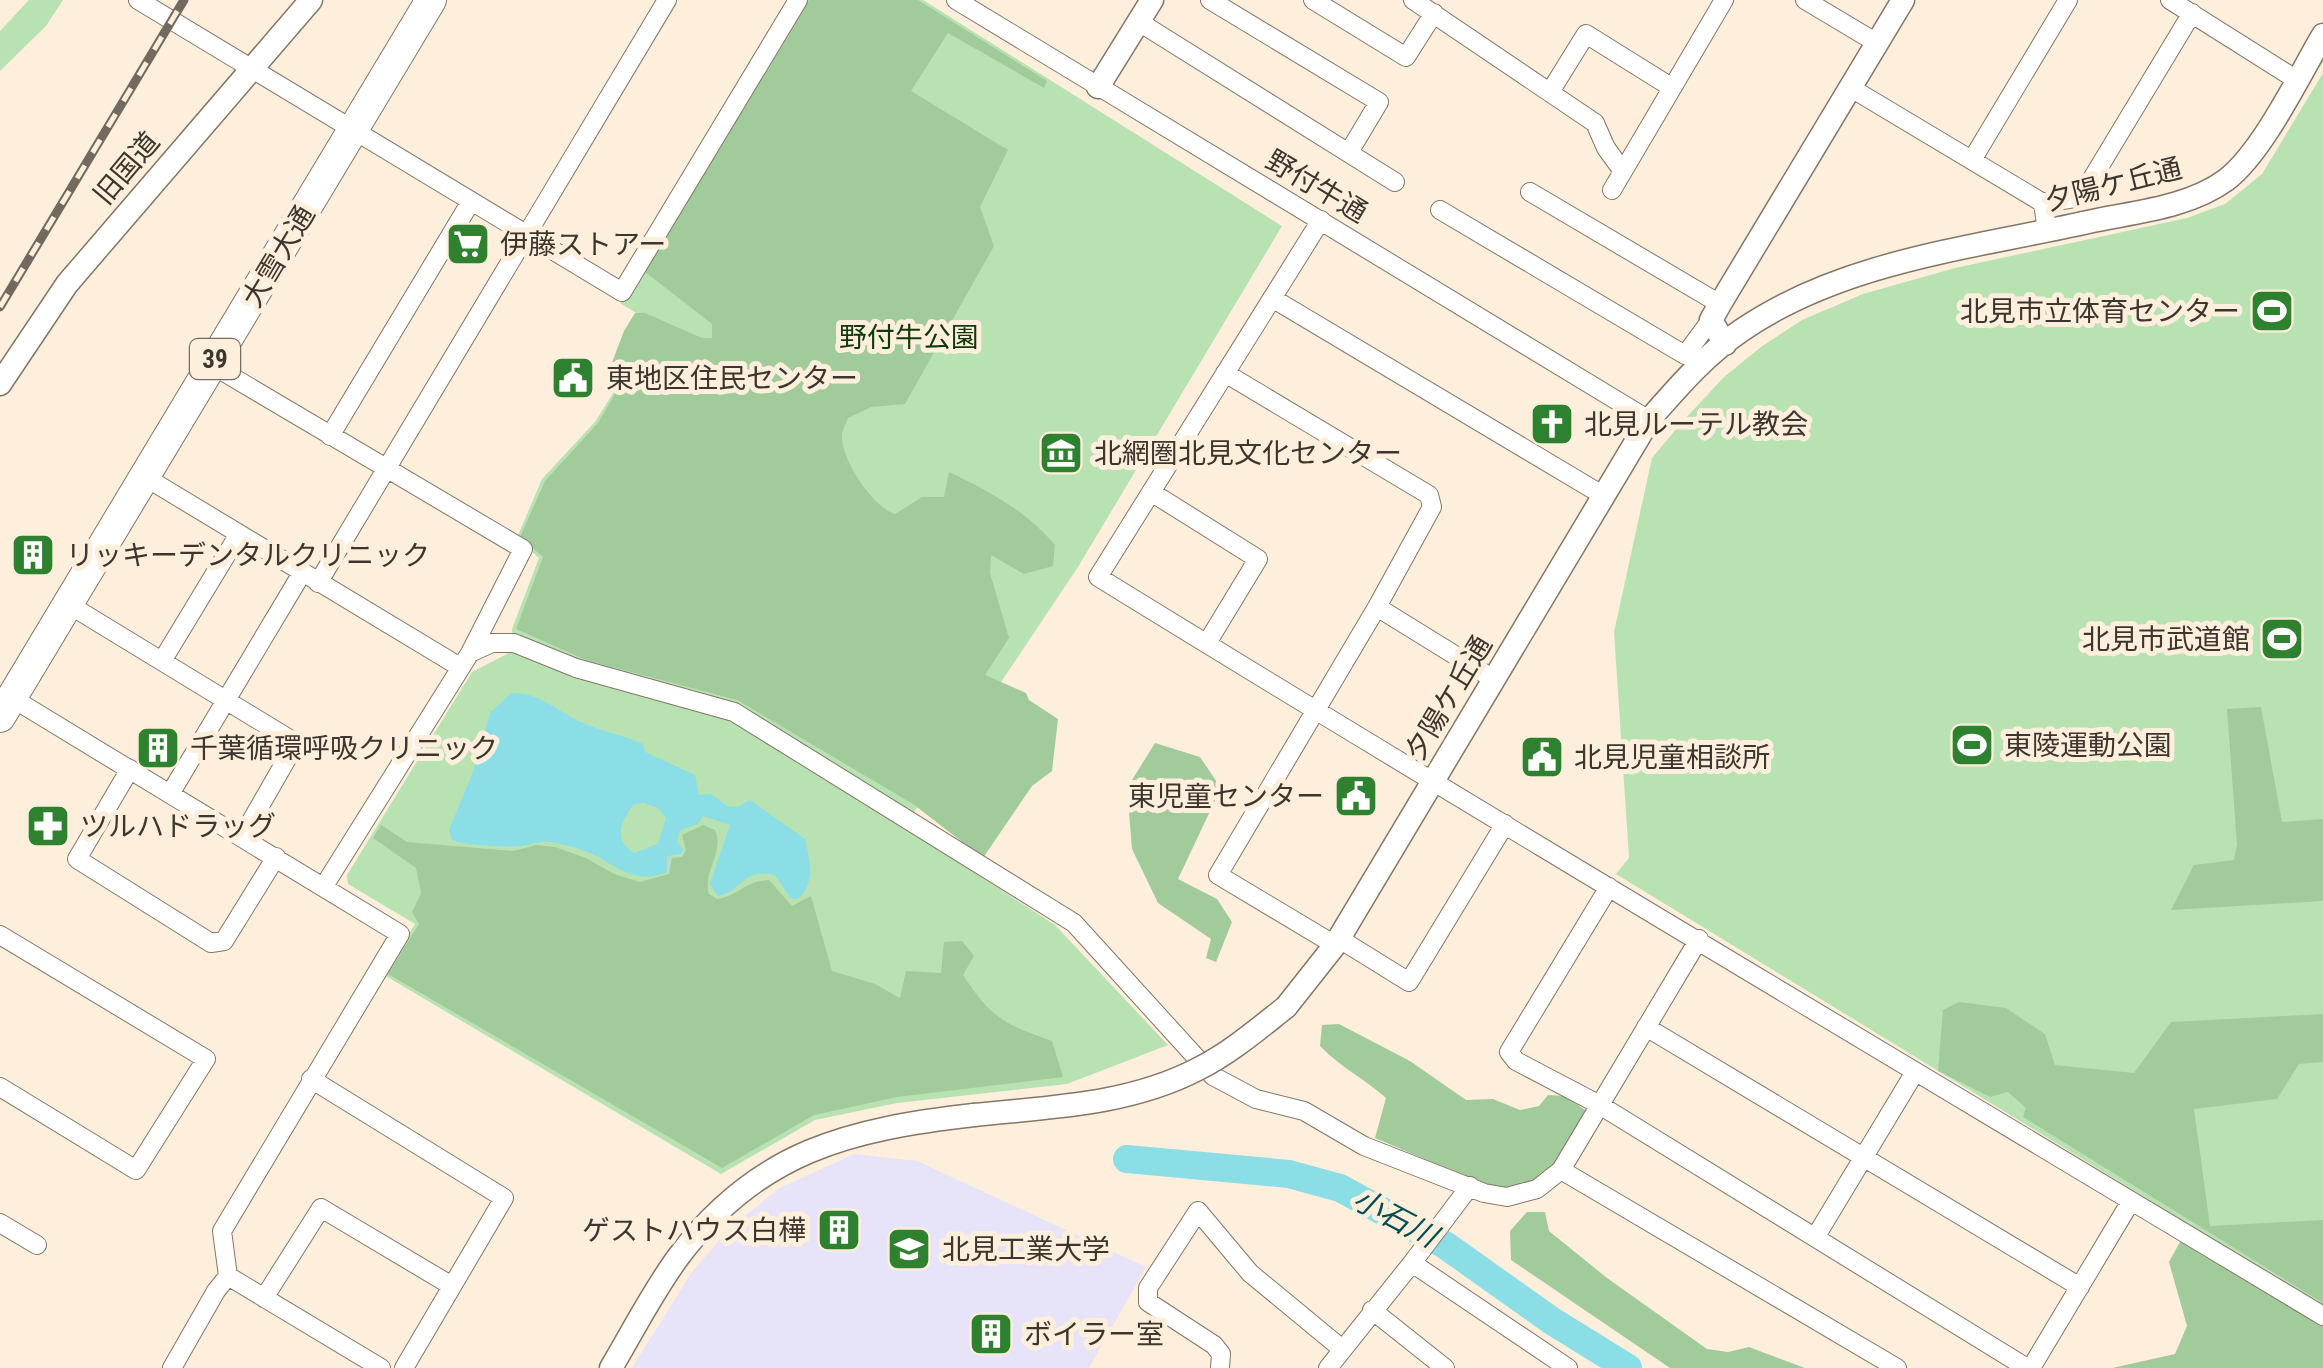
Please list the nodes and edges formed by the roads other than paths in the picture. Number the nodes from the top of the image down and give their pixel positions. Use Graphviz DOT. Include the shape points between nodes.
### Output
graph roads {
  1 [pos="311,0"];
  2 [pos="431,0"];
  3 [pos="666,0"];
  4 [pos="798,0"];
  5 [pos="956,0"];
  6 [pos="1152,0"];
  7 [pos="1210,0"];
  8 [pos="1312,0"];
  9 [pos="1413,0"];
  10 [pos="1724,0"];
  11 [pos="1805,0"];
  12 [pos="1904,0"];
  13 [pos="2068,0"];
  14 [pos="2170,0"];
  15 [pos="148,3"];
  16 [pos="1434,13"];
  17 [pos="2192,13"];
  18 [pos="1139,22"];
  19 [pos="2323,35"];
  20 [pos="1877,43"];
  21 [pos="251,67"];
  22 [pos="2297,80"];
  23 [pos="1098,87"];
  24 [pos="1670,87"];
  25 [pos="1851,88"];
  26 [pos="1550,92"];
  27 [pos="353,132"];
  28 [pos="1349,152"];
  29 [pos="1972,160"];
  30 [pos="1622,170"];
  31 [pos="1395,182"];
  32 [pos="1612,190"];
  33 [pos="1530,192"];
  34 [pos="470,203"];
  35 [pos="2043,203"];
  36 [pos="1440,210"];
  37 [pos="1321,220"];
  38 [pos="2047,231"];
  39 [pos="526,235"];
  40 [pos="1272,298"];
  41 [pos="1715,312"];
  42 [pos="1725,344"];
  43 [pos="212,365"];
  44 [pos="1225,373"];
  45 [pos="0,384"];
  46 [pos="1649,420"];
  47 [pos="330,436"];
  48 [pos="386,469"];
  49 [pos="145,476"];
  50 [pos="1151,492"];
  51 [pos="1604,496"];
  52 [pos="239,534"];
  53 [pos="310,578"];
  54 [pos="68,604"];
  55 [pos="1377,607"];
  56 [pos="1207,643"];
  57 [pos="465,660"];
  58 [pos="162,661"];
  59 [pos="1495,680"];
  60 [pos="226,700"];
  61 [pos="6,708"];
  62 [pos="1316,711"];
  63 [pos="130,768"];
  64 [pos="1432,782"];
  65 [pos="170,794"];
  66 [pos="1504,824"];
  67 [pos="242,837"];
  68 [pos="276,858"];
  69 [pos="324,886"];
  70 [pos="1609,887"];
  71 [pos="0,935"];
  72 [pos="1698,939"];
  73 [pos="1336,942"];
  74 [pos="1646,1028"];
  75 [pos="1916,1072"];
  76 [pos="311,1079"];
  77 [pos="0,1087"];
  78 [pos="1598,1104"];
  79 [pos="1862,1156"];
  80 [pos="1560,1170"];
  81 [pos="1470,1186"];
  82 [pos="2131,1200"];
  83 [pos="0,1223"];
  84 [pos="1816,1236"];
  85 [pos="37,1245"];
  86 [pos="1417,1256"];
  87 [pos="228,1276"];
  88 [pos="452,1286"];
  89 [pos="2080,1287"];
  90 [pos="264,1298"];
  91 [pos="1372,1310"];
  92 [pos="2323,1316"];
  93 [pos="1342,1349"];
  94 [pos="172,1368"];
  95 [pos="381,1368"];
  96 [pos="404,1368"];
  97 [pos="610,1368"];
  98 [pos="1220,1368"];
  99 [pos="1328,1368"];
  100 [pos="1445,1368"];
  101 [pos="1568,1368"];
  102 [pos="1897,1368"];
  103 [pos="2029,1368"];
  1 -- 21 [label="street, 旧国道"];
  2 -- 27 [label="highway, 大雪大通 / 39"];
  3 -- 39 [label="street"];
  4 -- 39 [label="street" via="622,292"];
  5 -- 23 [label="street, 野付牛通"];
  6 -- 18 [label="street"];
  7 -- 28 [label="street" via="1379,102"];
  8 -- 16 [label="street" via="1406,57"];
  9 -- 16 [label="street"];
  10 -- 24 [label="street"];
  11 -- 20 [label="street"];
  12 -- 20 [label="street"];
  13 -- 29 [label="street"];
  14 -- 17 [label="street"];
  15 -- 21 [label="street"];
  16 -- 26 [label="street"];
  17 -- 22 [label="street"];
  17 -- 35 [label="street" via="2081,197"];
  18 -- 23 [label="street"];
  18 -- 28 [label="street"];
  19 -- 22 [label="street, 夕陽ケ丘通"];
  20 -- 25 [label="street"];
  21 -- 27 [label="street"];
  21 -- 45 [label="street, 旧国道" via="67,284"];
  22 -- 38 [label="street, 夕陽ケ丘通" via="2247,160 2225,180 2147,210"];
  23 -- 37 [label="street, 野付牛通"];
  24 -- 26 [label="street" via="1586,34"];
  24 -- 30 [label="street"];
  25 -- 29 [label="street"];
  25 -- 41 [label="street"];
  26 -- 30 [label="street" via="1595,123"];
  27 -- 34 [label="street"];
  27 -- 43 [label="highway, 大雪大通 / 39"];
  28 -- 31 [label="street"];
  29 -- 35 [label="street"];
  30 -- 32 [label="street"];
  33 -- 41 [label="street"];
  34 -- 39 [label="street"];
  34 -- 47 [label="street"];
  35 -- 38 [label="street"];
  36 -- 41 [label="street" via="1684,355"];
  37 -- 40 [label="street"];
  37 -- 46 [label="street, 野付牛通"];
  38 -- 42 [label="street, 夕陽ケ丘通" via="1872,269 1796,301"];
  39 -- 48 [label="street"];
  40 -- 44 [label="street"];
  40 -- 51 [label="street"];
  41 -- 42 [label="street"];
  42 -- 46 [label="street, 夕陽ケ丘通"];
  43 -- 47 [label="street"];
  43 -- 49 [label="highway, 大雪大通 / 39"];
  44 -- 50 [label="street"];
  44 -- 55 [label="street" via="1429,495 1432,507"];
  46 -- 51 [label="street, 夕陽ケ丘通"];
  47 -- 48 [label="street"];
  48 -- 53 [label="street"];
  48 -- 57 [label="street" via="523,549"];
  49 -- 52 [label="street"];
  49 -- 54 [label="highway, 大雪大通 / 39"];
  50 -- 56 [label="street" via="1258,559"];
  50 -- 56 [label="street" via="1098,577"];
  51 -- 59 [label="street, 夕陽ケ丘通"];
  52 -- 53 [label="street"];
  52 -- 58 [label="street"];
  53 -- 57 [label="street"];
  53 -- 60 [label="street"];
  54 -- 58 [label="street"];
  54 -- 61 [label="highway, 大雪大通 / 39"];
  55 -- 59 [label="street"];
  55 -- 62 [label="street"];
  56 -- 62 [label="street"];
  57 -- 69 [label="street"];
  57 -- 81 [label="street" via="492,643 514,643 576,668 734,712 1074,923 1214,1076 1256,1099 1304,1111 1364,1146"];
  58 -- 60 [label="street"];
  59 -- 64 [label="street, 夕陽ケ丘通"];
  60 -- 65 [label="street"];
  60 -- 67 [label="street" via="296,744"];
  61 -- 63 [label="street"];
  62 -- 64 [label="street"];
  62 -- 73 [label="street" via="1218,875"];
  63 -- 65 [label="street"];
  63 -- 68 [label="street" via="77,859 211,942 224,940"];
  64 -- 66 [label="street"];
  64 -- 73 [label="street, 夕陽ケ丘通"];
  65 -- 67 [label="street"];
  66 -- 70 [label="street"];
  66 -- 73 [label="street" via="1410,982"];
  67 -- 68 [label="street"];
  68 -- 69 [label="street"];
  69 -- 76 [label="street" via="400,934"];
  70 -- 72 [label="street"];
  70 -- 78 [label="street" via="1509,1052"];
  71 -- 77 [label="street" via="206,1059 136,1170"];
  72 -- 74 [label="street"];
  72 -- 75 [label="street"];
  73 -- 97 [label="street, 夕陽ケ丘通, bridge" via="1286,1007 1198,1069 1147,1091 846,1136 749,1184 678,1257"];
  74 -- 78 [label="street"];
  74 -- 79 [label="street"];
  75 -- 79 [label="street"];
  75 -- 82 [label="street"];
  76 -- 87 [label="street" via="222,1231"];
  76 -- 88 [label="street" via="504,1198"];
  78 -- 80 [label="street"];
  78 -- 84 [label="street"];
  79 -- 84 [label="street"];
  79 -- 89 [label="street"];
  80 -- 81 [label="street" via="1537,1189 1507,1196"];
  80 -- 102 [label="street"];
  81 -- 86 [label="street"];
  82 -- 89 [label="street"];
  82 -- 92 [label="street"];
  83 -- 85 [label="street"];
  84 -- 103 [label="street"];
  86 -- 91 [label="street"];
  86 -- 101 [label="street"];
  87 -- 90 [label="street"];
  87 -- 94 [label="street"];
  88 -- 90 [label="street" via="321,1208"];
  88 -- 96 [label="street"];
  89 -- 103 [label="street"];
  90 -- 95 [label="street"];
  91 -- 93 [label="street"];
  91 -- 100 [label="street"];
  93 -- 98 [label="street" via="1250,1272 1198,1211 1148,1288 1148,1302 1214,1345"];
  93 -- 99 [label="street"];
}
